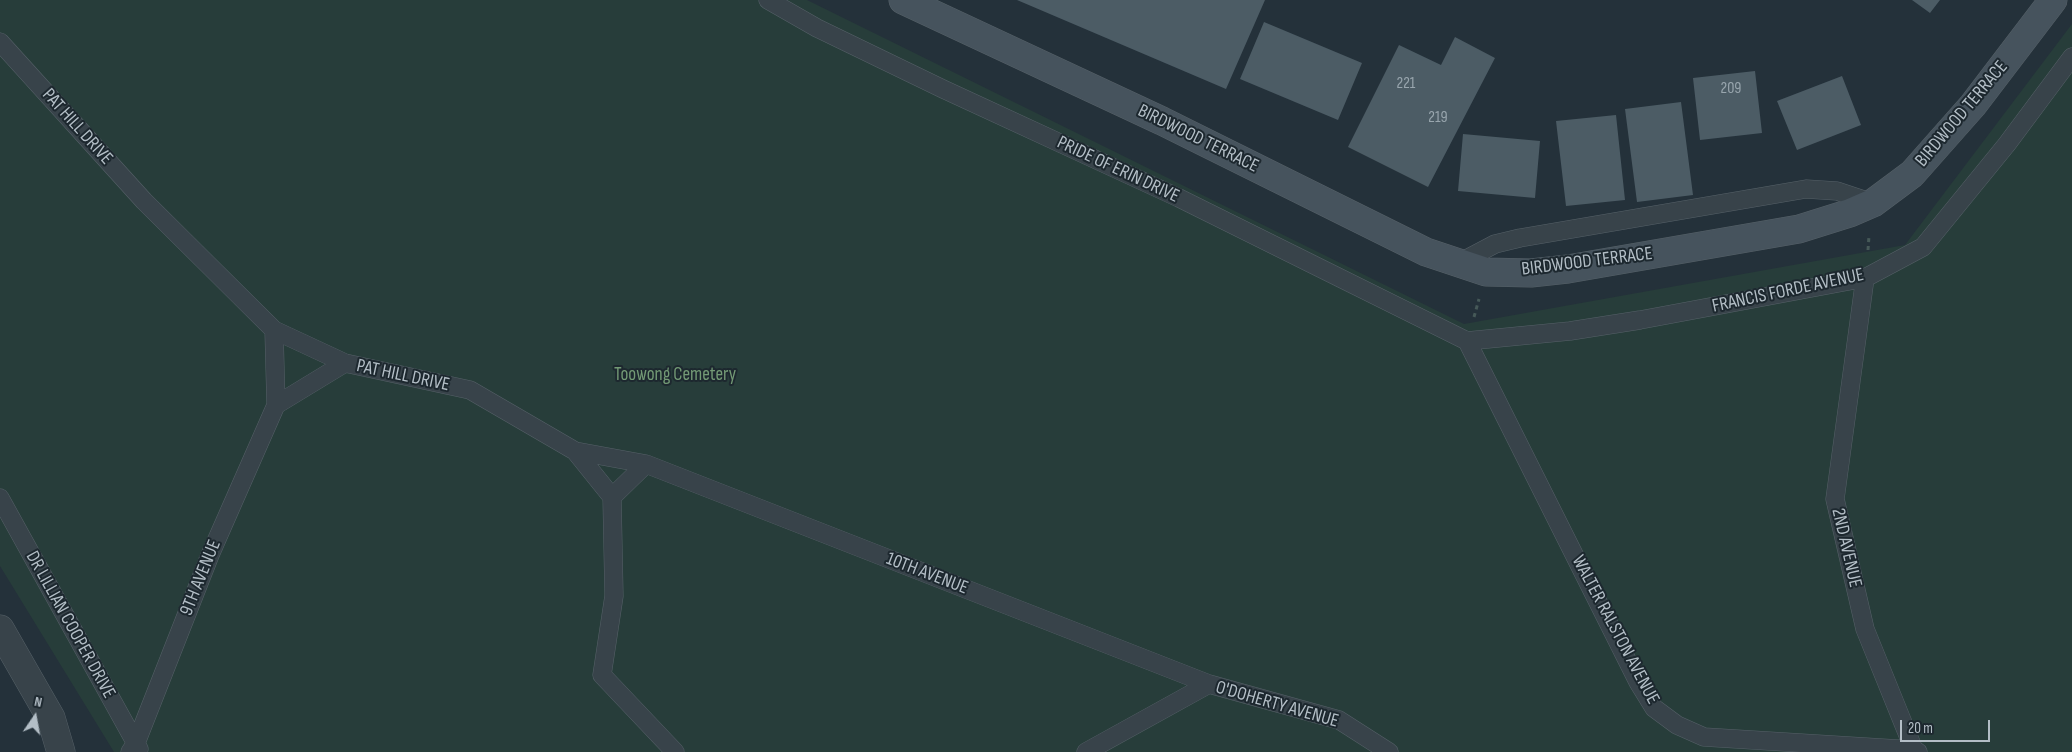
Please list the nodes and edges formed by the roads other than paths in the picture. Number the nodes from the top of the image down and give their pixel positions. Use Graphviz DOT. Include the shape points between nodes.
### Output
graph roads {
  1 [pos="768,0"];
  2 [pos="903,0"];
  3 [pos="2053,0"];
  4 [pos="0,42"];
  5 [pos="2072,56"];
  6 [pos="1873,203"];
  7 [pos="1459,263"];
  8 [pos="1864,278"];
  9 [pos="274,330"];
  10 [pos="1467,341"];
  11 [pos="345,364"];
  12 [pos="276,405"];
  13 [pos="575,451"];
  14 [pos="646,464"];
  15 [pos="612,497"];
  16 [pos="0,498"];
  17 [pos="0,629"];
  18 [pos="1209,684"];
  19 [pos="135,749"];
  20 [pos="1916,751"];
  21 [pos="61,752"];
  22 [pos="675,752"];
  23 [pos="1086,752"];
  24 [pos="1389,752"];
  1 -- 10 [label="lane, PRIDE OF ERIN DRIVE" via="817,28 1179,198"];
  2 -- 7 [label="main road, BIRDWOOD TERRACE" via="1162,121 1426,252"];
  3 -- 6 [label="main road, BIRDWOOD TERRACE" via="1973,104 1912,174"];
  4 -- 9 [label="lane, PAT HILL DRIVE" via="144,201"];
  5 -- 8 [label="lane, FRANCIS FORDE AVENUE" via="2007,144 1923,247"];
  6 -- 7 [label="main road, BIRDWOOD TERRACE" via="1799,229 1568,269 1486,272"];
  6 -- 7 [label="lane" via="1836,191 1806,189 1520,238 1495,244"];
  8 -- 10 [label="lane, FRANCIS FORDE AVENUE" via="1640,320"];
  8 -- 20 [label="lane, 2ND AVENUE" via="1835,499 1865,629"];
  9 -- 11 [label="lane, PAT HILL DRIVE"];
  9 -- 12 [label="lane"];
  10 -- 20 [label="lane, WALTER RALSTON AVENUE" via="1654,708 1677,725 1704,737"];
  11 -- 12 [label="lane"];
  11 -- 13 [label="lane, PAT HILL DRIVE" via="470,390"];
  12 -- 19 [label="lane, 9TH AVENUE" via="210,555"];
  13 -- 14 [label="lane, 10TH AVENUE"];
  13 -- 15 [label="lane, PAT HILL DRIVE"];
  14 -- 15 [label="lane"];
  14 -- 18 [label="lane, 10TH AVENUE"];
  15 -- 22 [label="lane" via="614,596 602,675"];
  16 -- 19 [label="lane, DR LILLIAN COOPER DRIVE"];
  17 -- 21 [label="street" via="51,718"];
  18 -- 23 [label="lane, O'DOHERTY AVENUE"];
  18 -- 24 [label="lane, O'DOHERTY AVENUE" via="1339,720"];
}
